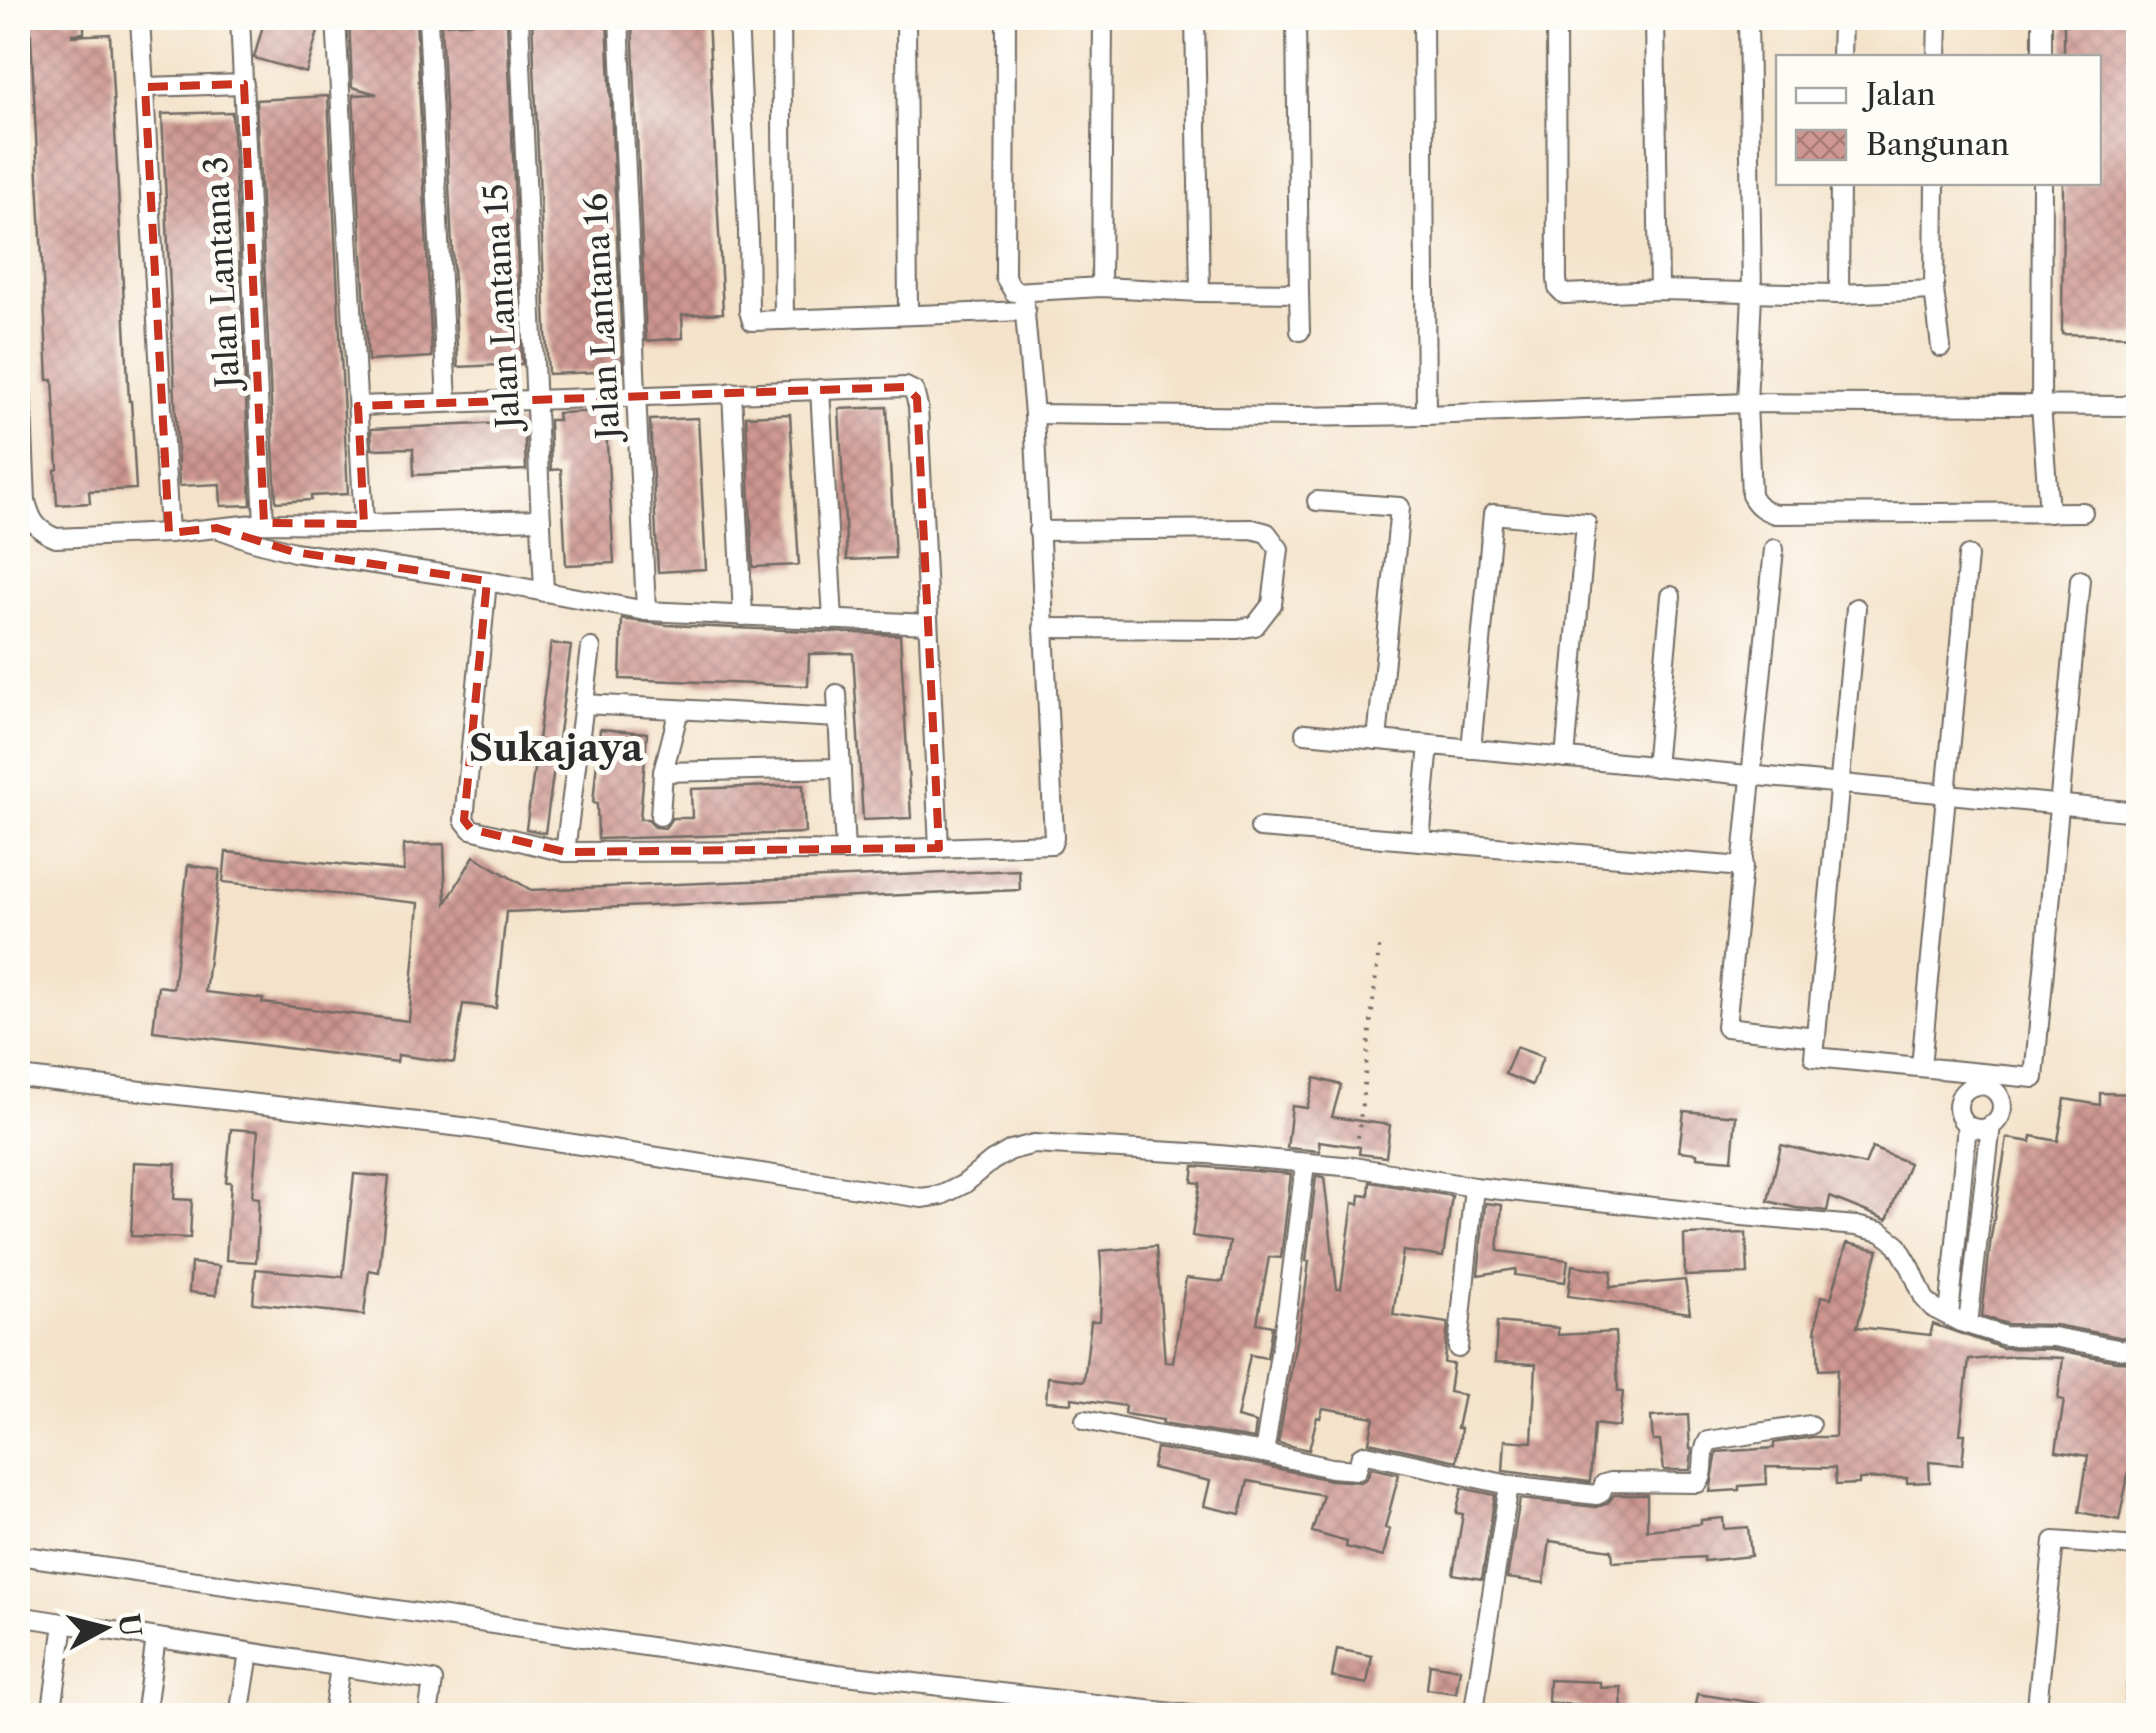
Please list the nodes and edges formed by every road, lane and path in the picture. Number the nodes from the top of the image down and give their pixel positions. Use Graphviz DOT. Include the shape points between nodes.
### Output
graph roads {
  1 [pos="140,18"];
  2 [pos="240,18"];
  3 [pos="336,18"];
  4 [pos="428,18"];
  5 [pos="519,18"];
  6 [pos="619,18"];
  7 [pos="738,18"];
  8 [pos="781,18"];
  9 [pos="906,18"];
  10 [pos="1006,18"];
  11 [pos="1103,18"];
  12 [pos="1194,18"];
  13 [pos="1296,18"];
  14 [pos="1423,18"];
  15 [pos="1556,18"];
  16 [pos="1655,18"];
  17 [pos="1748,18"];
  18 [pos="1842,18"];
  19 [pos="1938,18"];
  20 [pos="2042,18"];
  21 [pos="1842,55"];
  22 [pos="1937,55"];
  23 [pos="2042,55"];
  24 [pos="244,84"];
  25 [pos="145,87"];
  26 [pos="1840,185"];
  27 [pos="1935,185"];
  28 [pos="2042,185"];
  29 [pos="1101,287"];
  30 [pos="1659,290"];
  31 [pos="1934,290"];
  32 [pos="1200,292"];
  33 [pos="1299,293"];
  34 [pos="1752,294"];
  35 [pos="1839,294"];
  36 [pos="1024,302"];
  37 [pos="908,315"];
  38 [pos="18,318"];
  39 [pos="784,320"];
  40 [pos="1300,331"];
  41 [pos="1941,347"];
  42 [pos="820,389"];
  43 [pos="732,392"];
  44 [pos="636,396"];
  45 [pos="536,399"];
  46 [pos="2138,401"];
  47 [pos="447,402"];
  48 [pos="1748,404"];
  49 [pos="2041,405"];
  50 [pos="358,406"];
  51 [pos="1034,414"];
  52 [pos="1426,415"];
  53 [pos="1317,501"];
  54 [pos="2083,512"];
  55 [pos="2049,513"];
  56 [pos="541,520"];
  57 [pos="264,523"];
  58 [pos="364,524"];
  59 [pos="217,528"];
  60 [pos="1038,531"];
  61 [pos="169,533"];
  62 [pos="1774,549"];
  63 [pos="1968,556"];
  64 [pos="2080,580"];
  65 [pos="487,582"];
  66 [pos="544,592"];
  67 [pos="1670,596"];
  68 [pos="1856,608"];
  69 [pos="646,612"];
  70 [pos="744,616"];
  71 [pos="834,620"];
  72 [pos="928,624"];
  73 [pos="1043,628"];
  74 [pos="591,648"];
  75 [pos="837,694"];
  76 [pos="584,704"];
  77 [pos="678,710"];
  78 [pos="838,718"];
  79 [pos="1305,733"];
  80 [pos="1377,740"];
  81 [pos="1428,745"];
  82 [pos="1471,749"];
  83 [pos="1564,758"];
  84 [pos="1655,766"];
  85 [pos="841,768"];
  86 [pos="662,772"];
  87 [pos="1752,776"];
  88 [pos="1840,784"];
  89 [pos="1946,794"];
  90 [pos="2060,805"];
  91 [pos="2138,812"];
  92 [pos="660,816"];
  93 [pos="1260,828"];
  94 [pos="1420,841"];
  95 [pos="939,848"];
  96 [pos="845,851"];
  97 [pos="565,852"];
  98 [pos="1743,867"];
  99 [pos="1380,940"];
  100 [pos="1816,1037"];
  101 [pos="1920,1068"];
  102 [pos="2012,1076"];
  103 [pos="18,1077"];
  104 [pos="1965,1080"];
  105 [pos="1998,1095"];
  106 [pos="1967,1124"];
  107 [pos="1991,1125"];
  108 [pos="1305,1164"];
  109 [pos="1354,1167"];
  110 [pos="1474,1187"];
  111 [pos="1948,1316"];
  112 [pos="1968,1324"];
  113 [pos="1458,1348"];
  114 [pos="2138,1350"];
  115 [pos="1085,1420"];
  116 [pos="1810,1425"];
  117 [pos="1264,1453"];
  118 [pos="1509,1486"];
  119 [pos="2138,1546"];
  120 [pos="18,1555"];
  121 [pos="18,1616"];
  122 [pos="64,1624"];
  123 [pos="156,1638"];
  124 [pos="249,1652"];
  125 [pos="2138,1665"];
  126 [pos="340,1666"];
  127 [pos="51,1716"];
  128 [pos="144,1716"];
  129 [pos="239,1716"];
  130 [pos="333,1716"];
  131 [pos="428,1716"];
  132 [pos="1199,1716"];
  133 [pos="1473,1716"];
  134 [pos="2036,1716"];
  135 [pos="2134,1716"];
  1 -- 25 [label="street"];
  2 -- 24 [label="street, Jalan Lantana 3"];
  3 -- 50 [label="street"];
  4 -- 47 [label="street"];
  5 -- 45 [label="street, Jalan Lantana 15"];
  6 -- 44 [label="street, Jalan Lantana 16"];
  7 -- 39 [label="street" via="749,312 756,322"];
  8 -- 39 [label="street"];
  9 -- 37 [label="street"];
  10 -- 36 [label="street" via="1006,277"];
  11 -- 29 [label="street"];
  12 -- 32 [label="street"];
  13 -- 33 [label="street"];
  14 -- 52 [label="street"];
  15 -- 30 [label="street" via="1558,288 1564,294"];
  16 -- 30 [label="street"];
  17 -- 34 [label="street"];
  18 -- 21 [label="street"];
  19 -- 22 [label="street"];
  20 -- 23 [label="street"];
  24 -- 25 [label="street"];
  24 -- 57 [label="street, Jalan Lantana 3"];
  25 -- 61 [label="street"];
  26 -- 35 [label="street"];
  27 -- 31 [label="street"];
  28 -- 49 [label="street"];
  29 -- 32 [label="street"];
  29 -- 36 [label="street"];
  30 -- 34 [label="street"];
  31 -- 35 [label="street"];
  31 -- 41 [label="street"];
  32 -- 33 [label="street"];
  33 -- 40 [label="street"];
  34 -- 35 [label="street"];
  34 -- 48 [label="street"];
  36 -- 37 [label="street"];
  36 -- 51 [label="street"];
  37 -- 39 [label="street"];
  38 -- 61 [label="street" via="31,520 56,538"];
  42 -- 43 [label="street"];
  42 -- 71 [label="street"];
  42 -- 72 [label="street" via="914,391"];
  43 -- 44 [label="street"];
  43 -- 70 [label="street"];
  44 -- 45 [label="street"];
  44 -- 69 [label="street, Jalan Lantana 16"];
  45 -- 47 [label="street"];
  45 -- 56 [label="street, Jalan Lantana 15"];
  46 -- 49 [label="street"];
  47 -- 50 [label="street"];
  48 -- 49 [label="street"];
  48 -- 52 [label="street"];
  48 -- 55 [label="street" via="1750,495 1763,510"];
  49 -- 55 [label="street"];
  50 -- 58 [label="street"];
  51 -- 52 [label="street"];
  51 -- 60 [label="street"];
  53 -- 80 [label="street" via="1400,507"];
  54 -- 55 [label="street"];
  56 -- 58 [label="street"];
  56 -- 66 [label="street, Jalan Lantana 15"];
  57 -- 58 [label="street"];
  57 -- 59 [label="street"];
  59 -- 61 [label="street"];
  59 -- 65 [label="street" via="294,552"];
  60 -- 73 [label="street"];
  60 -- 73 [label="street" via="1252,528 1267,533 1279,550 1272,604 1255,626"];
  62 -- 87 [label="street"];
  63 -- 89 [label="street"];
  64 -- 90 [label="street"];
  65 -- 66 [label="street"];
  65 -- 97 [label="street" via="464,820 471,829"];
  66 -- 69 [label="street"];
  67 -- 84 [label="street"];
  68 -- 88 [label="street"];
  69 -- 70 [label="street"];
  70 -- 71 [label="street"];
  71 -- 72 [label="street"];
  72 -- 95 [label="street"];
  73 -- 95 [label="street" via="1054,842"];
  74 -- 76 [label="street"];
  75 -- 78 [label="street"];
  76 -- 77 [label="street"];
  76 -- 97 [label="street"];
  77 -- 78 [label="street"];
  77 -- 86 [label="street"];
  78 -- 85 [label="street"];
  79 -- 80 [label="street"];
  80 -- 81 [label="street"];
  81 -- 82 [label="street"];
  81 -- 94 [label="street"];
  82 -- 83 [label="street"];
  82 -- 83 [label="street" via="1492,514 1586,523"];
  83 -- 84 [label="street"];
  84 -- 87 [label="street"];
  85 -- 86 [label="street"];
  85 -- 96 [label="street"];
  86 -- 92 [label="street"];
  87 -- 88 [label="street"];
  87 -- 98 [label="street"];
  88 -- 89 [label="street"];
  88 -- 100 [label="street"];
  89 -- 90 [label="street"];
  89 -- 101 [label="street"];
  90 -- 91 [label="street"];
  90 -- 102 [label="street" via="2034,1078"];
  93 -- 94 [label="street"];
  94 -- 98 [label="street"];
  95 -- 96 [label="street"];
  96 -- 97 [label="street"];
  98 -- 100 [label="street" via="1726,1027"];
  99 -- 109 [label="path"];
  100 -- 101 [label="street" via="1814,1057"];
  101 -- 104 [label="street"];
  102 -- 104 [label="street"];
  102 -- 105 [label="street"];
  103 -- 108 [label="street" via="471,1128 922,1198 942,1195 1010,1150 1034,1144"];
  104 -- 105 [label="street"];
  104 -- 106 [label="street" via="1958,1110"];
  105 -- 107 [label="street" via="2001,1112"];
  106 -- 107 [label="street"];
  106 -- 111 [label="street"];
  107 -- 112 [label="street"];
  108 -- 109 [label="street"];
  108 -- 117 [label="street"];
  109 -- 110 [label="street"];
  110 -- 111 [label="street" via="1881,1232 1897,1244 1924,1298"];
  110 -- 113 [label="street"];
  111 -- 112 [label="street"];
  112 -- 114 [label="street" via="2005,1336"];
  115 -- 117 [label="street"];
  116 -- 118 [label="street" via="1708,1442 1696,1484 1610,1482 1596,1495"];
  117 -- 118 [label="street" via="1352,1471 1366,1454"];
  118 -- 133 [label="street"];
  119 -- 134 [label="street" via="2054,1541"];
  120 -- 132 [label="street" via="837,1674"];
  121 -- 122 [label="street"];
  122 -- 123 [label="street"];
  122 -- 127 [label="street"];
  123 -- 124 [label="street"];
  123 -- 128 [label="street"];
  124 -- 126 [label="street"];
  124 -- 129 [label="street"];
  125 -- 135 [label="street"];
  126 -- 130 [label="street"];
  126 -- 131 [label="street" via="433,1681"];
}
